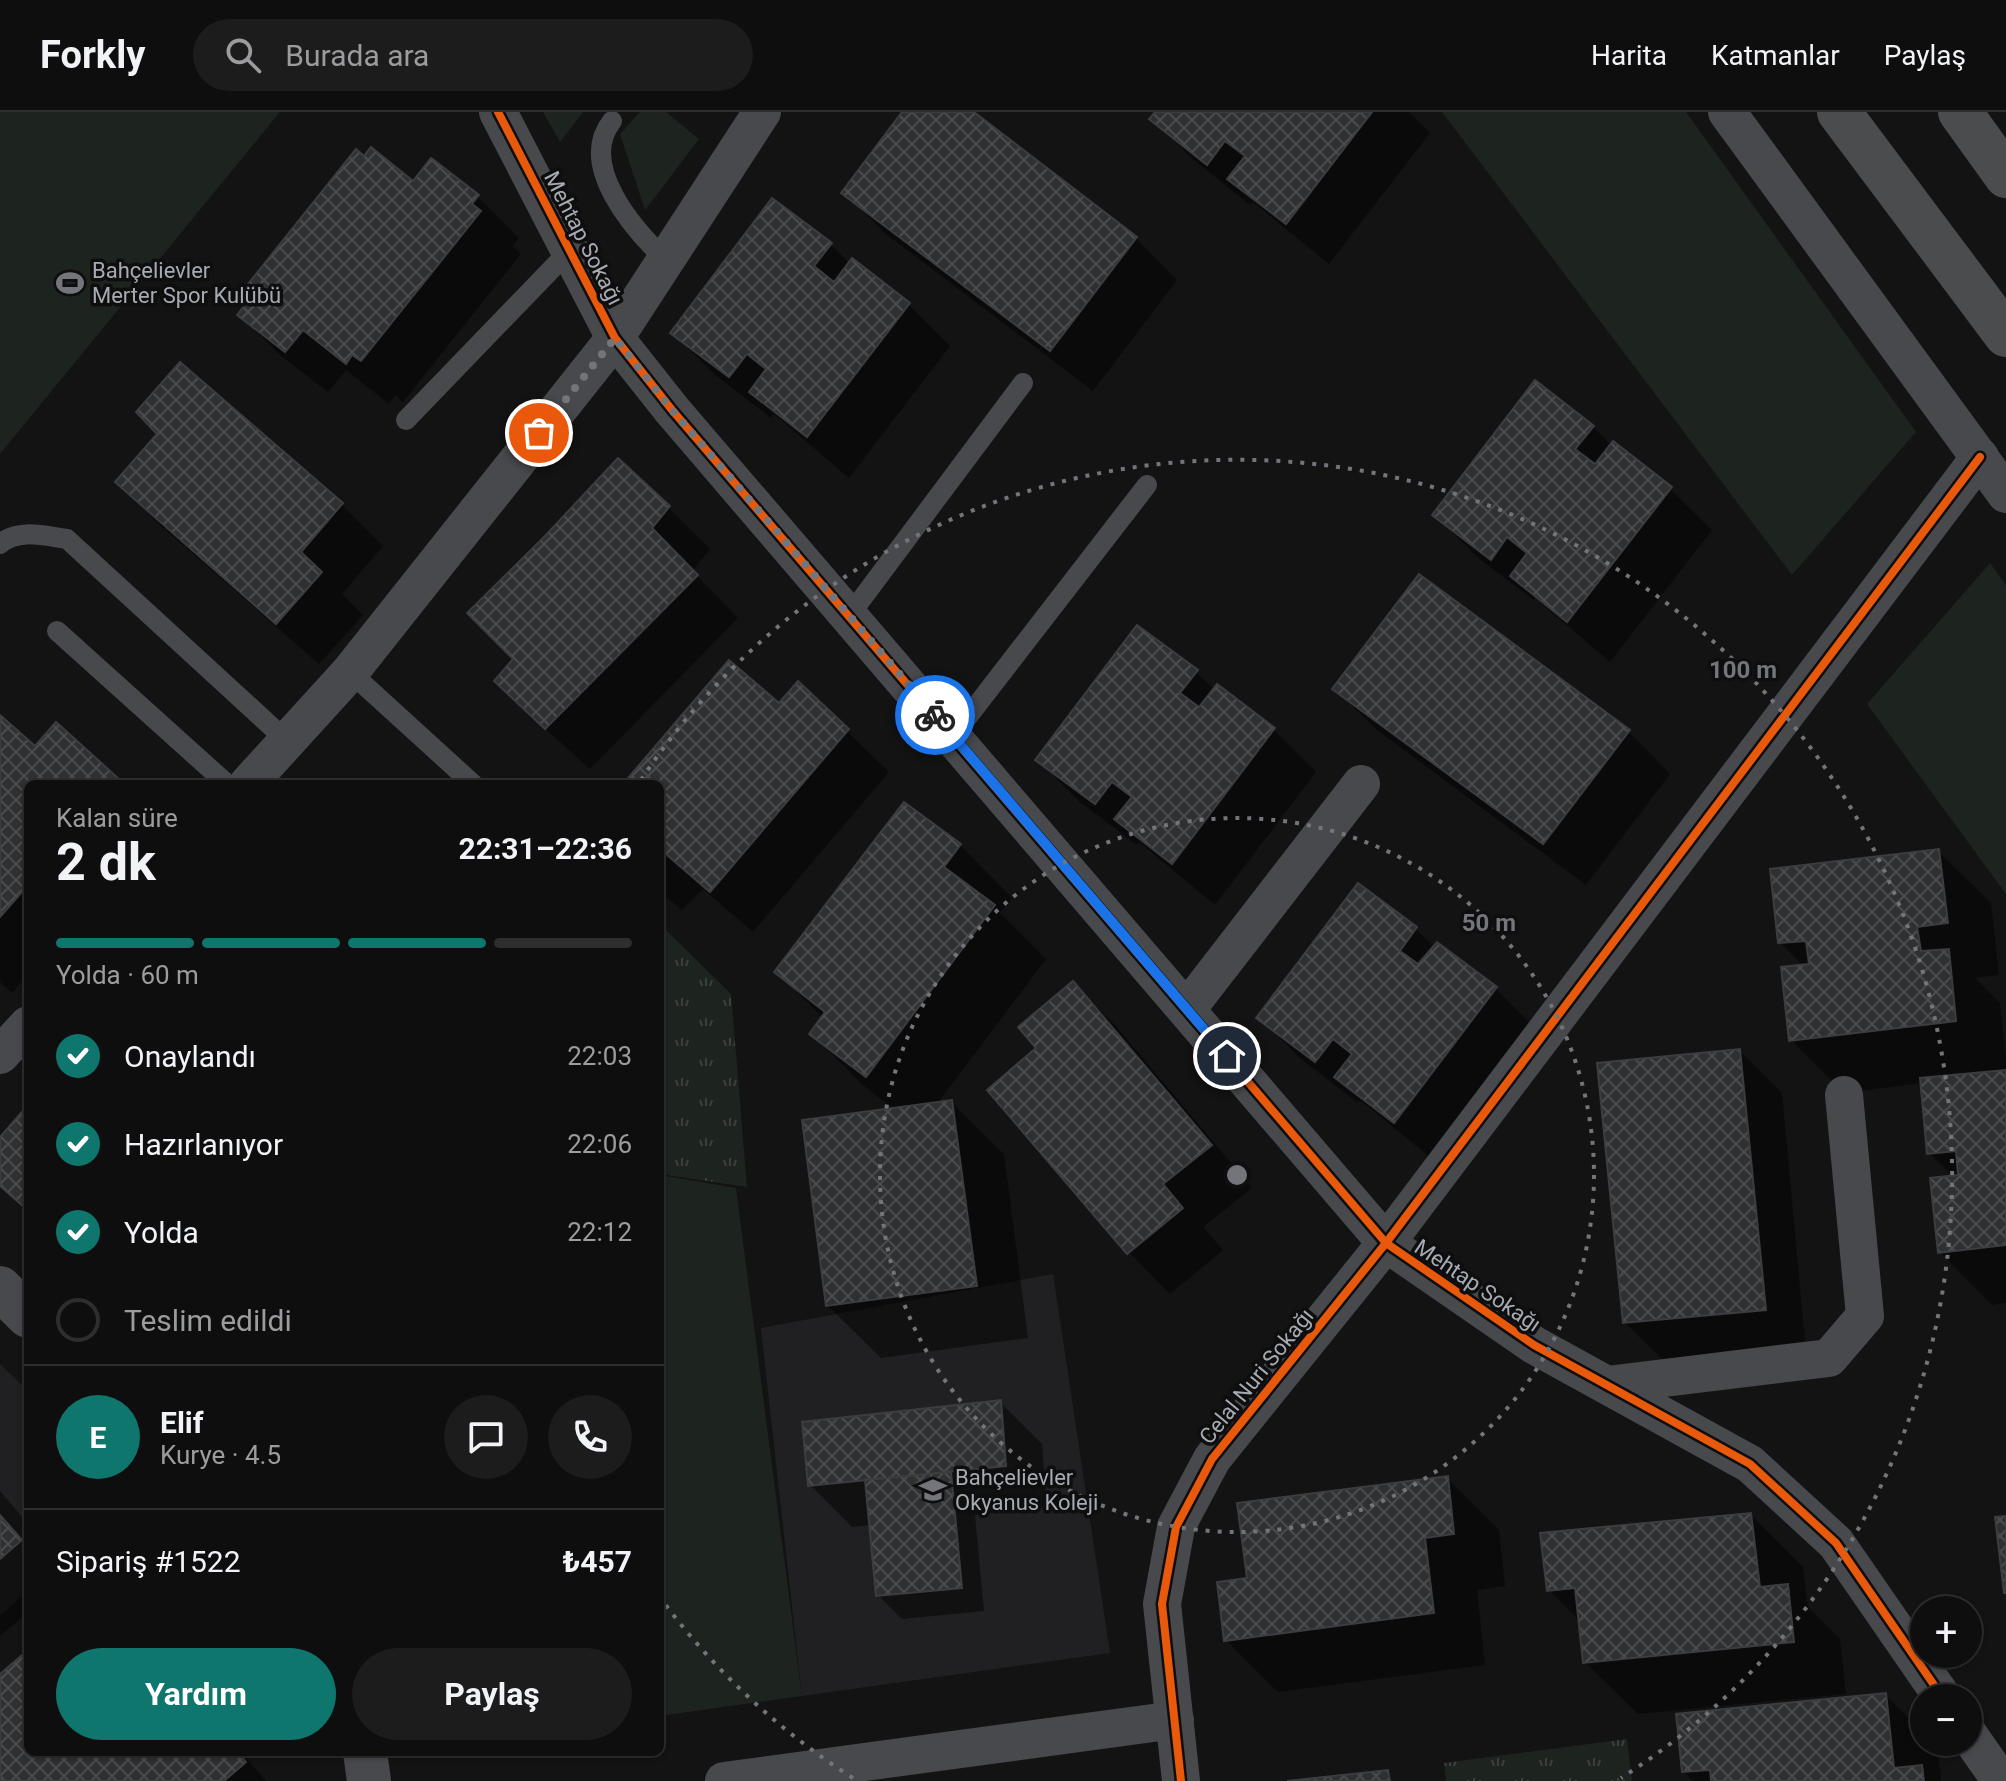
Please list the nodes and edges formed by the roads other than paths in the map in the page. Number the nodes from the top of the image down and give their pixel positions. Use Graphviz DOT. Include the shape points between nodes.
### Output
graph roads {
  1 [pos="498,112"];
  2 [pos="762,112"];
  3 [pos="1727,112"];
  4 [pos="1839,112"];
  5 [pos="1960,112"];
  6 [pos="612,121"];
  7 [pos="2006,176"];
  8 [pos="571,249"];
  9 [pos="666,260"];
  10 [pos="2006,335"];
  11 [pos="615,338"];
  12 [pos="1023,383"];
  13 [pos="406,420"];
  14 [pos="1980,457"];
  15 [pos="1147,485"];
  16 [pos="2006,494"];
  17 [pos="0,544"];
  18 [pos="849,616"];
  19 [pos="57,631"];
  20 [pos="350,672"];
  21 [pos="953,736"];
  22 [pos="287,741"];
  23 [pos="223,780"];
  24 [pos="252,780"];
  25 [pos="469,780"];
  26 [pos="1361,784"];
  27 [pos="1187,1009"];
  28 [pos="24,1029"];
  29 [pos="0,1055"];
  30 [pos="1844,1095"];
  31 [pos="1386,1243"];
  32 [pos="0,1288"];
  33 [pos="24,1312"];
  34 [pos="1607,1385"];
  35 [pos="1933,1684"];
  36 [pos="1175,1720"];
  37 [pos="1982,1754"];
  38 [pos="366,1756"];
  39 [pos="369,1781"];
  40 [pos="724,1781"];
  41 [pos="1181,1781"];
  42 [pos="2001,1781"];
  1 -- 8 [label="street, Mehtap Sokağı"];
  2 -- 9 [label="street"];
  3 -- 14 [label="street"];
  4 -- 10 [label="main road"];
  5 -- 7 [label="main road"];
  6 -- 9 [label="lane" via="602,134 604,173 633,228"];
  8 -- 11 [label="street, Mehtap Sokağı"];
  8 -- 13 [label="lane"];
  9 -- 11 [label="street"];
  11 -- 18 [label="street, Mehtap Sokağı"];
  11 -- 20 [label="street"];
  12 -- 18 [label="lane"];
  14 -- 16 [label="street"];
  14 -- 31 [label="street, Celal Nuri Sokağı"];
  15 -- 21 [label="lane"];
  17 -- 22 [label="lane" via="26,533 67,539"];
  18 -- 21 [label="street, Mehtap Sokağı"];
  19 -- 23 [label="lane"];
  20 -- 22 [label="street"];
  20 -- 25 [label="lane"];
  21 -- 27 [label="street, Mehtap Sokağı"];
  22 -- 24 [label="street"];
  26 -- 27 [label="street"];
  27 -- 31 [label="street, Mehtap Sokağı"];
  28 -- 29 [label="street"];
  30 -- 34 [label="street" via="1865,1316 1829,1358"];
  31 -- 34 [label="street, Mehtap Sokağı" via="1534,1345"];
  31 -- 36 [label="street, Celal Nuri Sokağı" via="1212,1459 1176,1527 1162,1604"];
  32 -- 33 [label="street"];
  34 -- 35 [label="street, Mehtap Sokağı" via="1750,1464 1836,1543"];
  36 -- 40 [label="street"];
  36 -- 41 [label="street, Celal Nuri Sokağı"];
  37 -- 42 [label="street"];
  38 -- 39 [label="street"];
}
